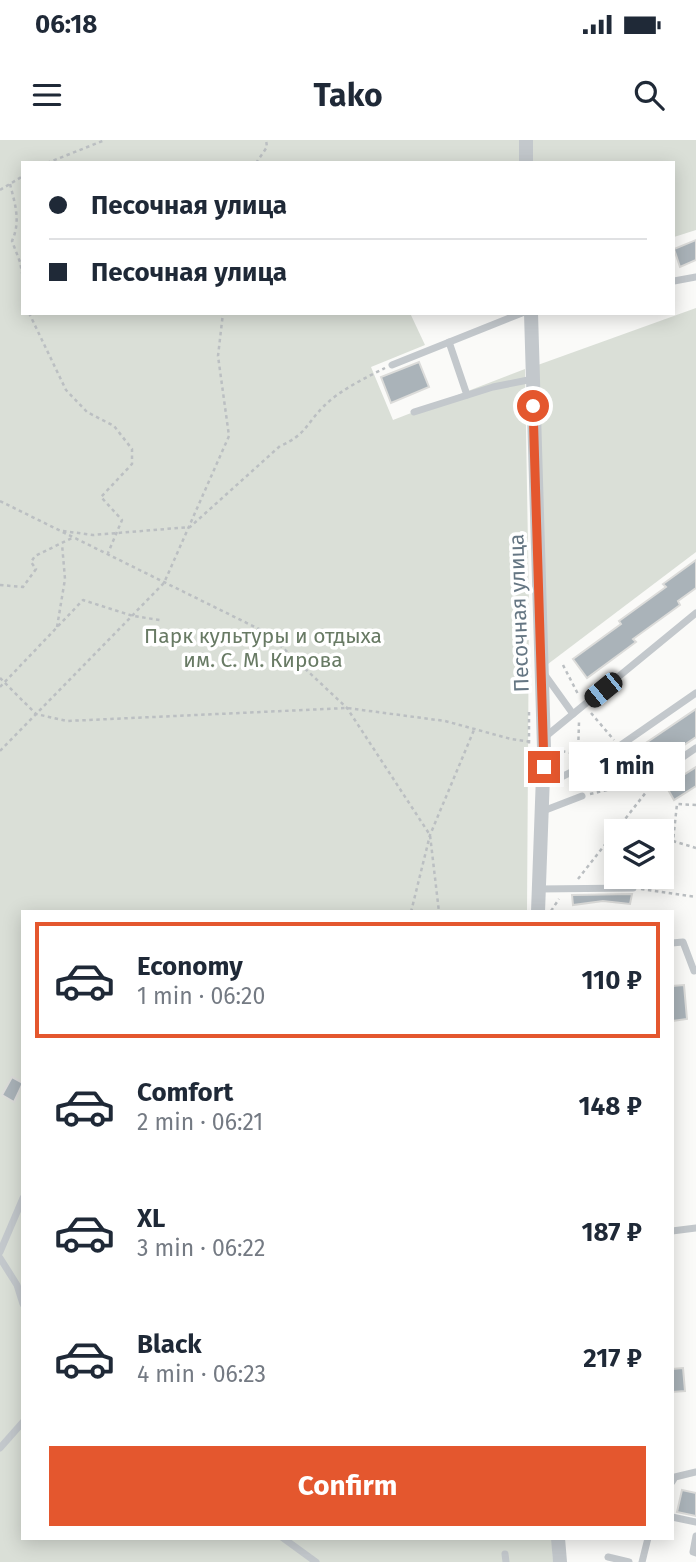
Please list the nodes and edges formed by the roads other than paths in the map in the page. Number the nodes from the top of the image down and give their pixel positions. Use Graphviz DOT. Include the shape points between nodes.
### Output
graph roads {
  1 [pos="526,140"];
  2 [pos="526,161"];
  3 [pos="696,277"];
  4 [pos="675,281"];
  5 [pos="517,315"];
  6 [pos="531,315"];
  7 [pos="449,342"];
  8 [pos="392,365"];
  9 [pos="533,379"];
  10 [pos="467,395"];
  11 [pos="414,412"];
  12 [pos="696,613"];
  13 [pos="542,670"];
  14 [pos="696,693"];
  15 [pos="579,709"];
  16 [pos="544,737"];
  17 [pos="696,748"];
  18 [pos="650,783"];
  19 [pos="543,786"];
  20 [pos="582,796"];
  21 [pos="542,811"];
  22 [pos="604,888"];
  23 [pos="539,889"];
  24 [pos="538,910"];
  25 [pos="674,943"];
  26 [pos="695,971"];
  27 [pos="21,1203"];
  28 [pos="696,1228"];
  29 [pos="674,1231"];
  30 [pos="0,1252"];
  31 [pos="0,1258"];
  32 [pos="21,1298"];
  33 [pos="21,1424"];
  34 [pos="0,1448"];
  35 [pos="696,1472"];
  36 [pos="674,1479"];
  37 [pos="674,1517"];
  38 [pos="696,1522"];
  39 [pos="696,1535"];
  40 [pos="286,1540"];
  41 [pos="558,1540"];
  42 [pos="648,1540"];
  43 [pos="696,1553"];
  44 [pos="608,1557"];
  45 [pos="316,1562"];
  46 [pos="560,1562"];
  47 [pos="629,1562"];
  48 [pos="642,1562"];
  1 -- 2 [label="street"];
  3 -- 4 [label="lane"];
  5 -- 7 [label="lane"];
  6 -- 9 [label="street, Песочная улица"];
  7 -- 8 [label="lane"];
  7 -- 10 [label="lane"];
  9 -- 10 [label="lane"];
  9 -- 13 [label="street, Песочная улица"];
  10 -- 11 [label="lane"];
  12 -- 15 [label="lane"];
  13 -- 15 [label="lane"];
  13 -- 16 [label="street, Песочная улица"];
  14 -- 19 [label="lane" via="620,746"];
  15 -- 16 [label="lane"];
  16 -- 19 [label="street, Песочная улица"];
  17 -- 18 [label="lane"];
  19 -- 21 [label="street, Песочная улица"];
  20 -- 21 [label="lane"];
  21 -- 23 [label="street, Песочная улица"];
  22 -- 23 [label="lane"];
  23 -- 24 [label="street, Песочная улица"];
  25 -- 26 [label="lane" via="683,942"];
  27 -- 30 [label="lane"];
  28 -- 29 [label="lane"];
  31 -- 32 [label="lane"];
  33 -- 34 [label="lane"];
  35 -- 36 [label="lane"];
  37 -- 38 [label="lane"];
  39 -- 43 [label="lane"];
  40 -- 45 [label="lane"];
  41 -- 46 [label="street"];
  42 -- 48 [label="lane"];
  44 -- 47 [label="lane"];
}
